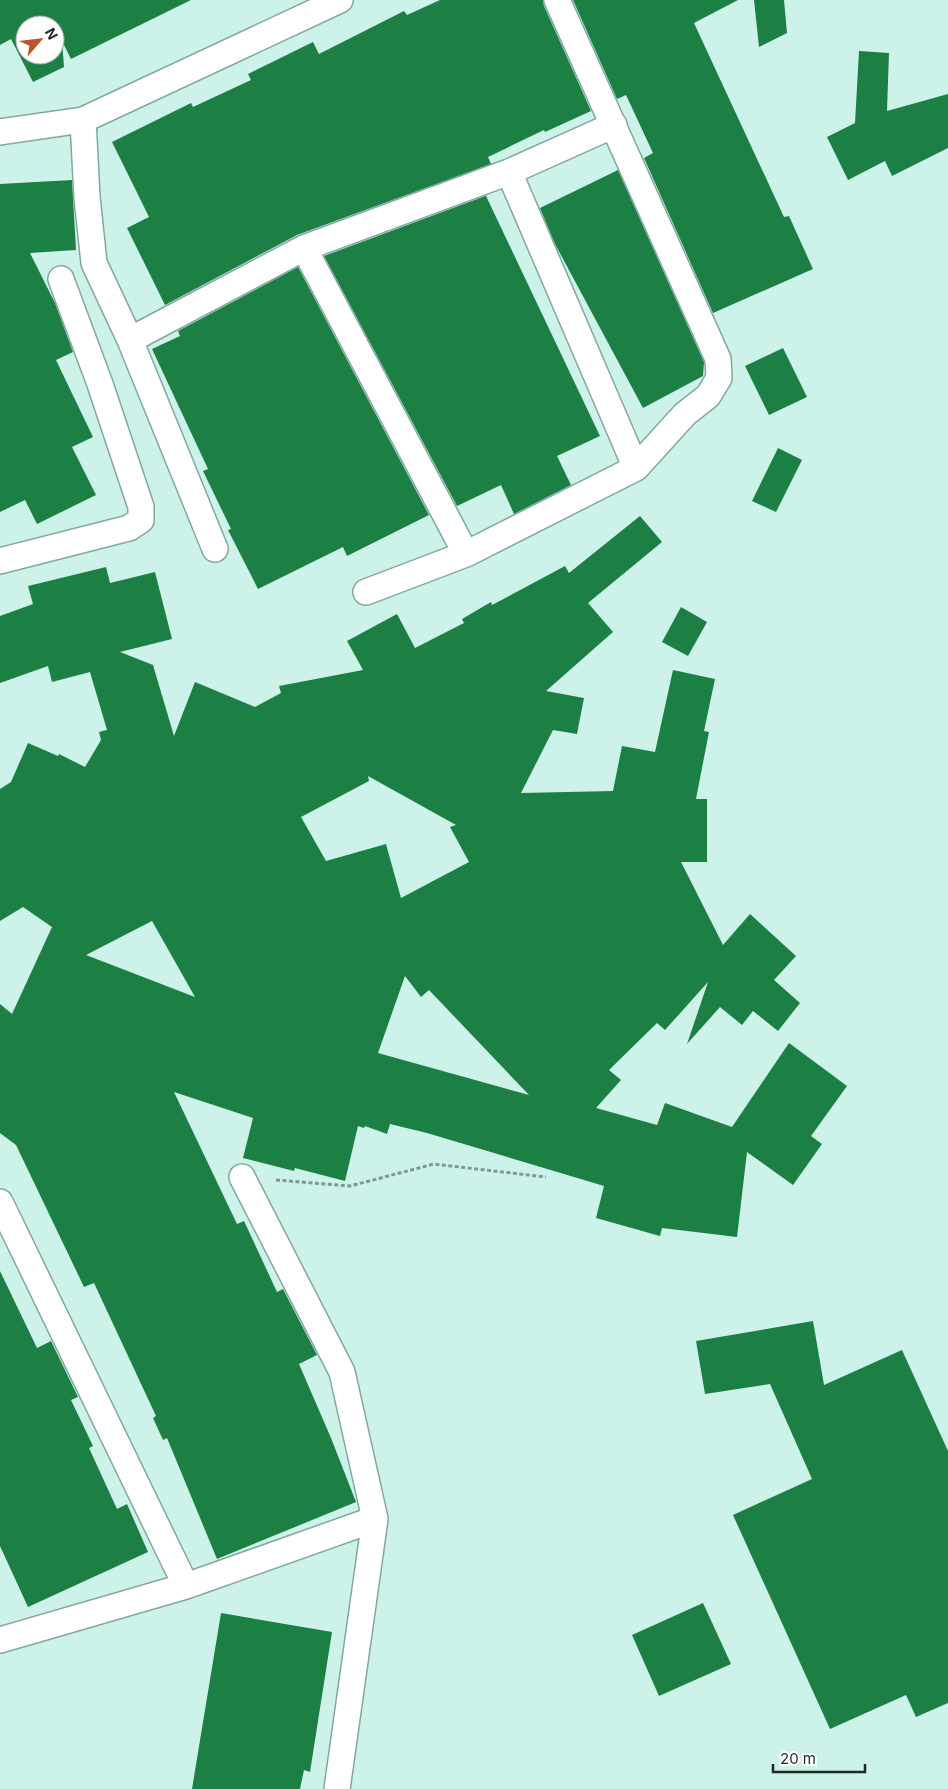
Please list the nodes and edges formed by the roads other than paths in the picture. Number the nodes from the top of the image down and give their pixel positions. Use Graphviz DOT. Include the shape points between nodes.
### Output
graph roads {
  1 [pos="340,0"];
  2 [pos="557,0"];
  3 [pos="83,120"];
  4 [pos="614,125"];
  5 [pos="0,132"];
  6 [pos="509,172"];
  7 [pos="304,248"];
  8 [pos="61,279"];
  9 [pos="130,340"];
  10 [pos="636,468"];
  11 [pos="215,549"];
  12 [pos="466,554"];
  13 [pos="0,561"];
  14 [pos="366,592"];
  15 [pos="242,1177"];
  16 [pos="0,1202"];
  17 [pos="375,1518"];
  18 [pos="186,1586"];
  19 [pos="0,1640"];
  20 [pos="337,1789"];
  1 -- 3 [label="street"];
  2 -- 4 [label="street"];
  3 -- 5 [label="street"];
  3 -- 9 [label="street" via="86,197 94,263"];
  4 -- 6 [label="street"];
  4 -- 10 [label="street" via="718,359 719,378 708,396 685,414"];
  6 -- 7 [label="street"];
  6 -- 10 [label="street"];
  7 -- 9 [label="street"];
  7 -- 12 [label="street"];
  8 -- 13 [label="street" via="141,507 140,520 129,528"];
  9 -- 11 [label="street"];
  10 -- 12 [label="street"];
  12 -- 14 [label="street"];
  15 -- 17 [label="street" via="342,1372"];
  16 -- 18 [label="street"];
  17 -- 18 [label="street"];
  17 -- 20 [label="street"];
  18 -- 19 [label="street"];
}
